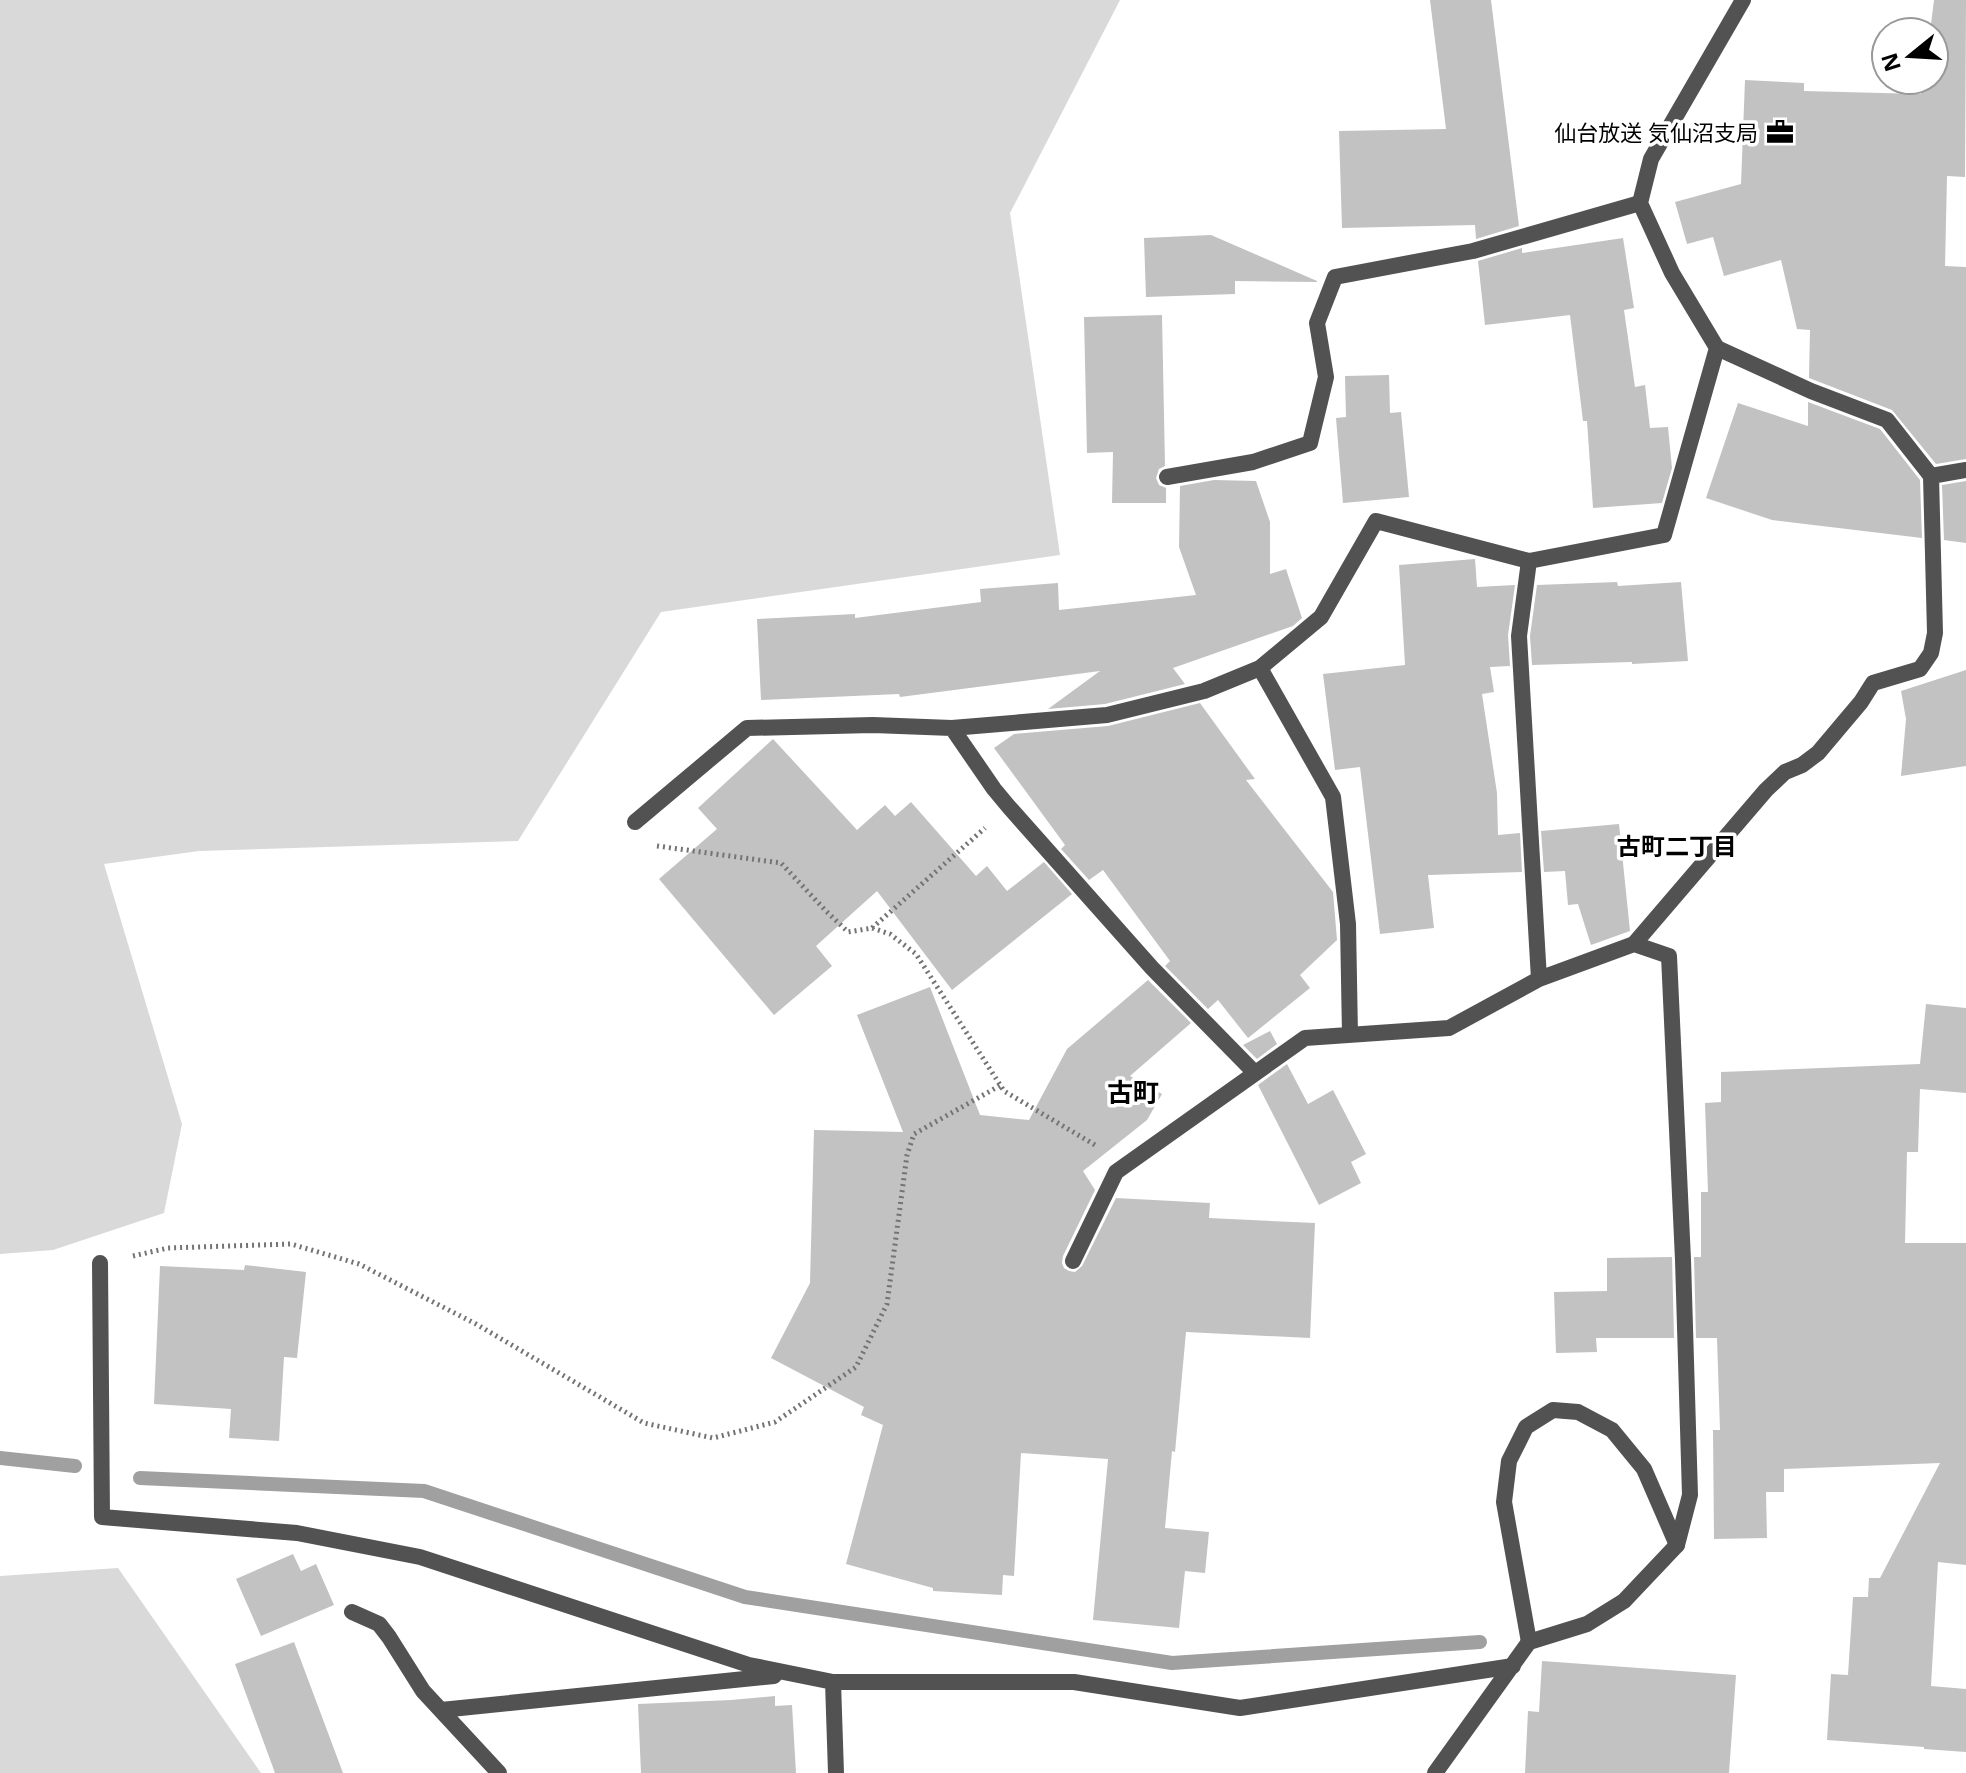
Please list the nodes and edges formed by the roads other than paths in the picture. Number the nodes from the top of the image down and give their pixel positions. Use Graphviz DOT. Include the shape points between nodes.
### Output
graph roads {
  1 [pos="1743,0"];
  2 [pos="1640,203"];
  3 [pos="1717,348"];
  4 [pos="1966,470"];
  5 [pos="1931,476"];
  6 [pos="1167,477"];
  7 [pos="1529,561"];
  8 [pos="1260,668"];
  9 [pos="952,728"];
  10 [pos="635,822"];
  11 [pos="1634,944"];
  12 [pos="1539,979"];
  13 [pos="1350,1035"];
  14 [pos="1255,1073"];
  15 [pos="1073,1261"];
  16 [pos="100,1263"];
  17 [pos="1677,1545"];
  18 [pos="352,1612"];
  19 [pos="1529,1642"];
  20 [pos="1513,1666"];
  21 [pos="793,1674"];
  22 [pos="833,1682"];
  23 [pos="441,1710"];
  24 [pos="499,1773"];
  25 [pos="836,1773"];
  26 [pos="1435,1773"];
  1 -- 2 [label="street" via="1651,159"];
  2 -- 3 [label="street" via="1672,273"];
  2 -- 6 [label="street" via="1473,251 1335,277 1317,323 1326,377 1310,443 1253,462"];
  3 -- 5 [label="street" via="1887,420"];
  3 -- 7 [label="street" via="1664,535"];
  4 -- 5 [label="street"];
  5 -- 11 [label="street" via="1931,653 1920,669 1873,683 1818,753 1766,790"];
  7 -- 8 [label="street" via="1376,521 1321,617"];
  7 -- 12 [label="street" via="1519,636"];
  8 -- 9 [label="street" via="1204,691 1107,715"];
  8 -- 13 [label="street" via="1333,797 1348,924"];
  9 -- 10 [label="street" via="747,728"];
  9 -- 14 [label="street" via="1009,807 1152,968"];
  11 -- 12 [label="street"];
  11 -- 17 [label="street" via="1669,956 1690,1495"];
  12 -- 13 [label="street" via="1449,1028"];
  13 -- 14 [label="street" via="1305,1038"];
  14 -- 15 [label="street" via="1116,1172"];
  16 -- 21 [label="street" via="102,1517 297,1533 420,1557 749,1665"];
  17 -- 19 [label="street" via="1624,1601 1587,1624"];
  17 -- 19 [label="street" via="1644,1469 1612,1430 1578,1412 1553,1410 1526,1427 1509,1461 1504,1502"];
  18 -- 23 [label="street" via="379,1624"];
  19 -- 20 [label="street"];
  20 -- 22 [label="street" via="1240,1708 1074,1682"];
  20 -- 26 [label="street"];
  21 -- 22 [label="street"];
  21 -- 23 [label="street"];
  22 -- 25 [label="street"];
  23 -- 24 [label="street"];
}
